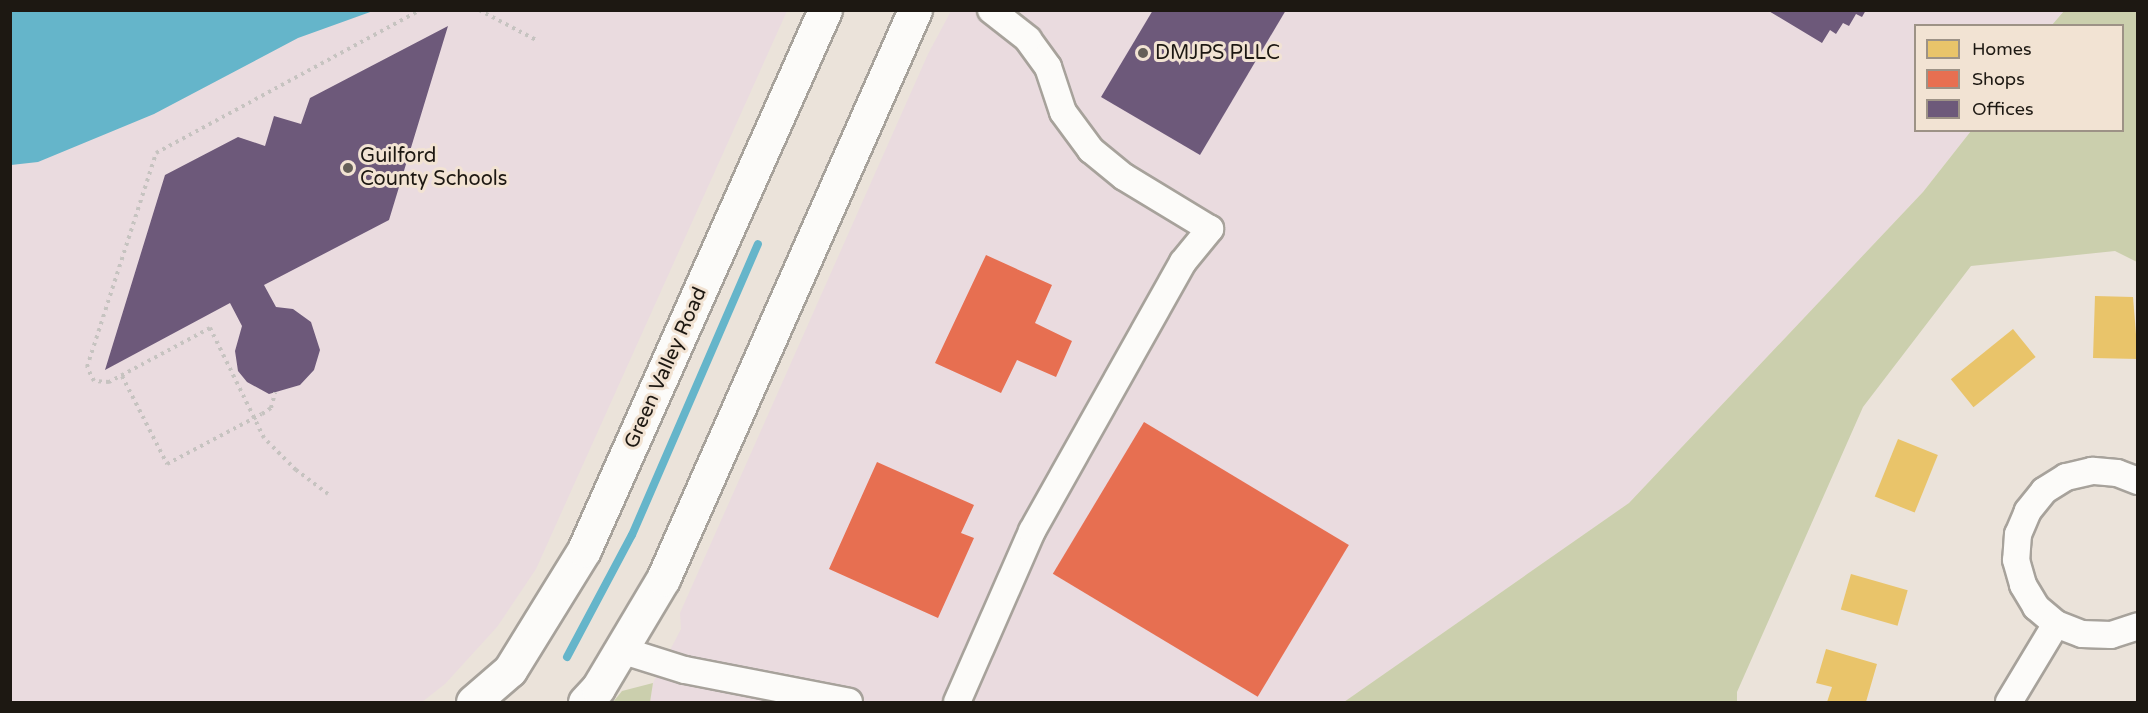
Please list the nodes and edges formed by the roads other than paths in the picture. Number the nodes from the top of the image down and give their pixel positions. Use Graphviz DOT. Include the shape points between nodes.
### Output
graph roads {
  1 [pos="825,10"];
  2 [pos="915,10"];
  3 [pos="991,10"];
  4 [pos="2138,481"];
  5 [pos="2056,624"];
  6 [pos="2138,626"];
  7 [pos="621,650"];
  8 [pos="473,702"];
  9 [pos="585,702"];
  10 [pos="849,702"];
  11 [pos="957,702"];
  12 [pos="2009,702"];
  1 -- 8 [label="main road, Green Valley Road" via="584,550 510,670"];
  2 -- 7 [label="main road" via="668,568"];
  3 -- 11 [label="street" via="1028,39 1048,67 1063,112 1091,150 1124,177 1210,229 1184,262 1032,531"];
  4 -- 5 [label="street" via="2100,471 2066,477 2044,491 2028,510 2018,534 2018,568 2036,607"];
  5 -- 6 [label="street" via="2082,634 2111,635"];
  5 -- 12 [label="street"];
  7 -- 9 [label="main road"];
  7 -- 10 [label="street" via="685,670"];
}
